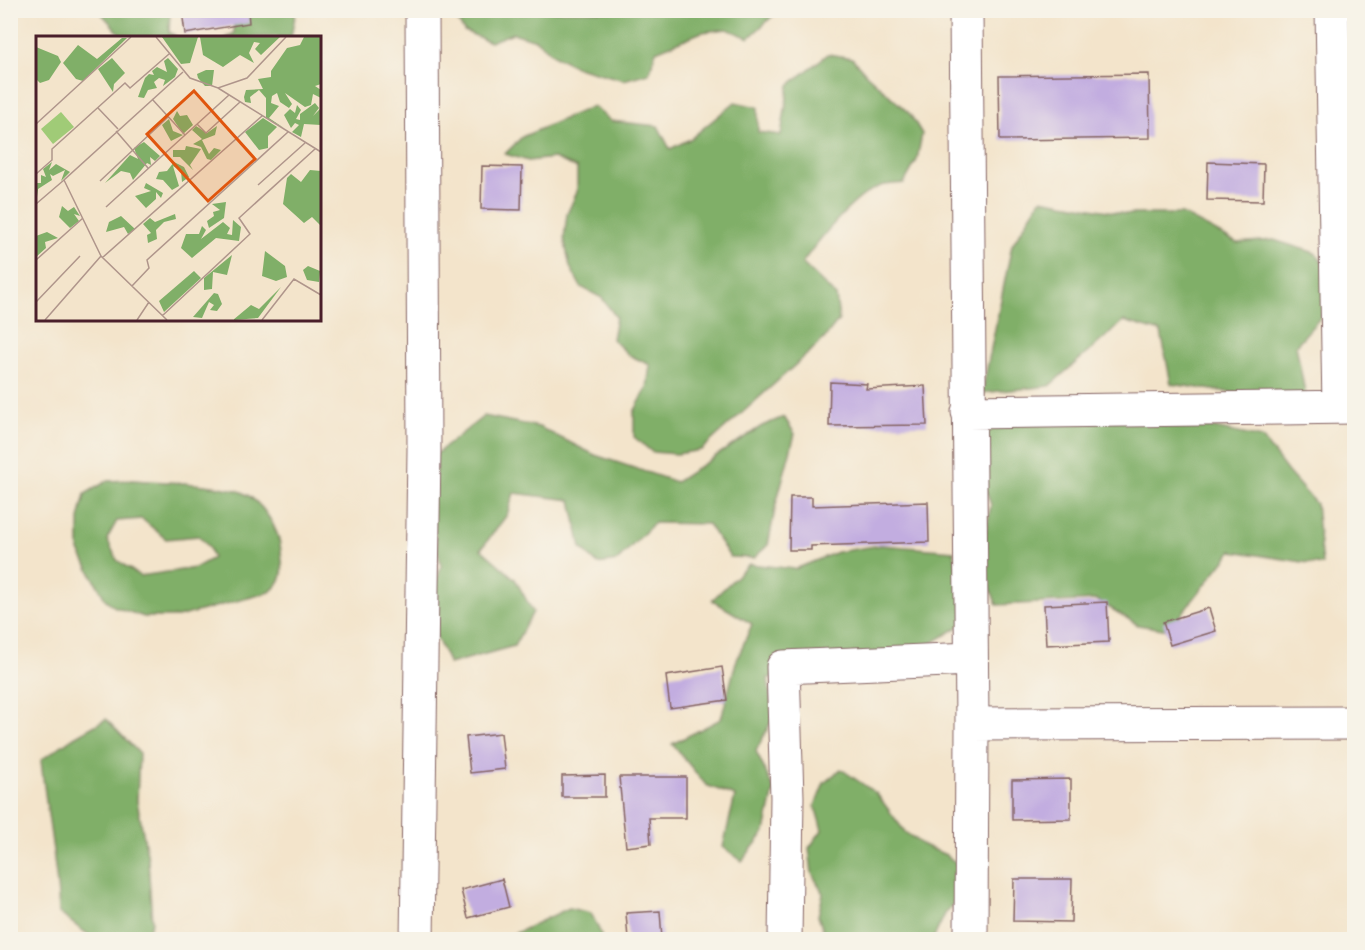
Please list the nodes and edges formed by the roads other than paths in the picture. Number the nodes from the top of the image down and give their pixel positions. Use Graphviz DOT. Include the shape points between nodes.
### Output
graph roads {
  1 [pos="422,10"];
  2 [pos="966,10"];
  3 [pos="1332,10"];
  4 [pos="1347,407"];
  5 [pos="968,412"];
  6 [pos="971,659"];
  7 [pos="1354,723"];
  8 [pos="972,724"];
  9 [pos="417,939"];
  10 [pos="785,939"];
  11 [pos="971,939"];
  1 -- 9 [label="street" via="424,450"];
  2 -- 5 [label="street"];
  3 -- 4 [label="street"];
  4 -- 5 [label="street"];
  5 -- 6 [label="street"];
  6 -- 8 [label="street"];
  6 -- 10 [label="street" via="783,667 787,797"];
  7 -- 8 [label="street"];
  8 -- 11 [label="street"];
}
